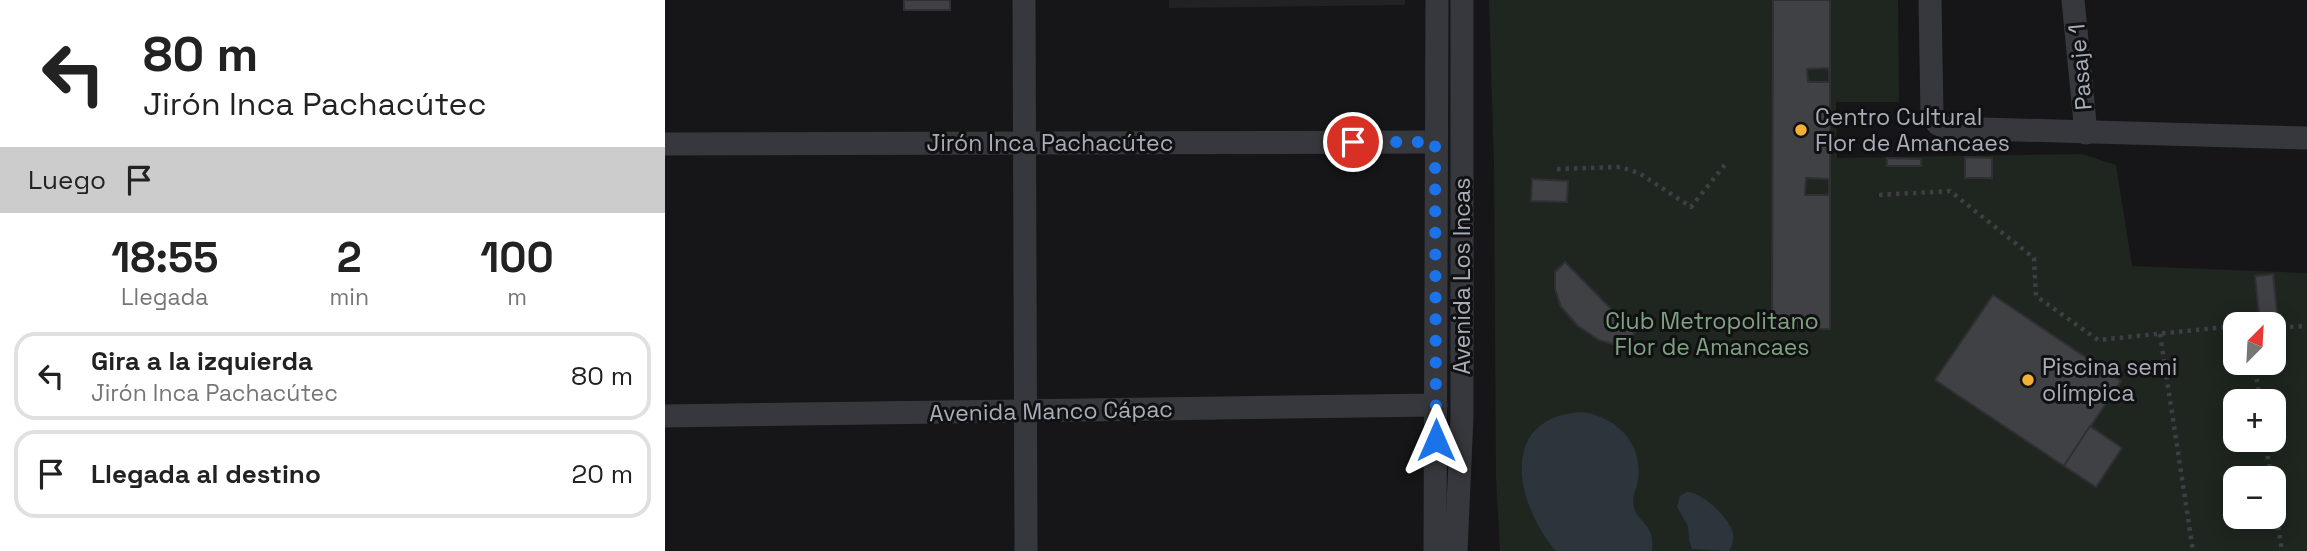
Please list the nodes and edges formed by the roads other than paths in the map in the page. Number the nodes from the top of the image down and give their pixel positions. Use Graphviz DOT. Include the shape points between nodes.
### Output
graph roads {
  1 [pos="1024,0"];
  2 [pos="1437,0"];
  3 [pos="1462,0"];
  4 [pos="1930,0"];
  5 [pos="2073,0"];
  6 [pos="2086,133"];
  7 [pos="2307,138"];
  8 [pos="1435,142"];
  9 [pos="1024,143"];
  10 [pos="665,144"];
  11 [pos="1436,405"];
  12 [pos="1025,412"];
  13 [pos="665,416"];
  14 [pos="1026,551"];
  15 [pos="1435,551"];
  16 [pos="1456,551"];
  1 -- 9 [label="street"];
  2 -- 8 [label="street, Avenida Los Incas"];
  3 -- 16 [label="street, Avenida Los Incas" via="1462,416"];
  4 -- 6 [label="street" via="1933,115 1938,124"];
  5 -- 6 [label="street, Pasaje 1"];
  6 -- 7 [label="street"];
  8 -- 9 [label="street, Jirón Inca Pachacútec"];
  8 -- 11 [label="street, Avenida Los Incas"];
  9 -- 10 [label="street, Jirón Inca Pachacútec"];
  9 -- 12 [label="street"];
  11 -- 12 [label="street, Avenida Manco Cápac"];
  11 -- 15 [label="street, Avenida Los Incas"];
  12 -- 13 [label="street, Avenida Manco Cápac"];
  12 -- 14 [label="street"];
}
